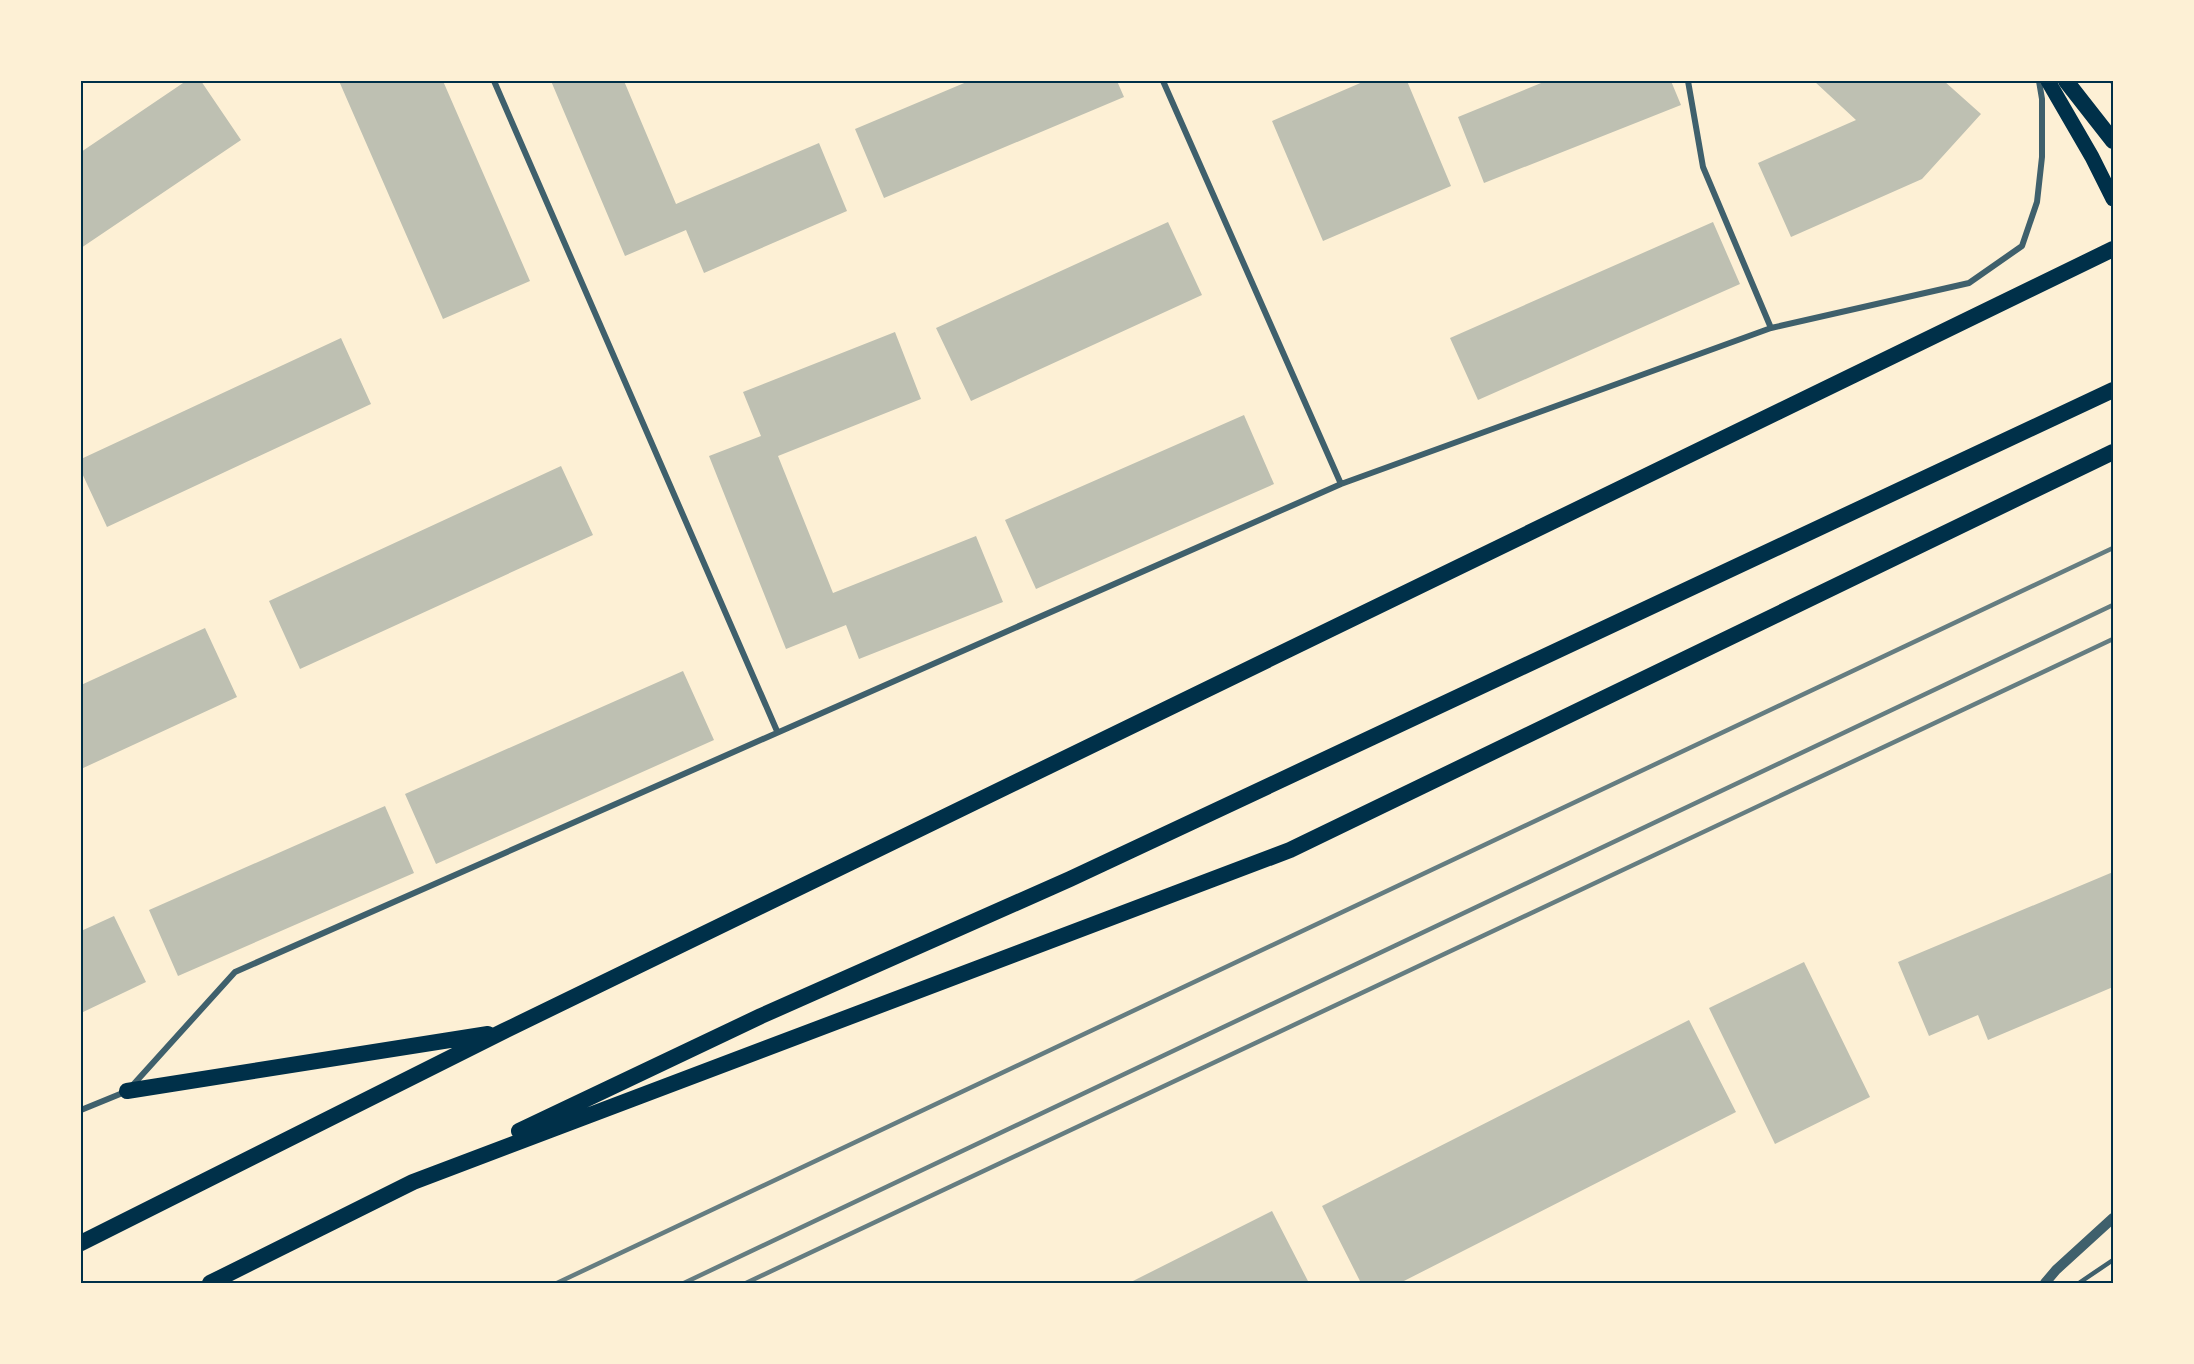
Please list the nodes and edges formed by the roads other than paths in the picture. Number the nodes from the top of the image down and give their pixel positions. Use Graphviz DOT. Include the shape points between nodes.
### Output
graph roads {
  1 [pos="494,81"];
  2 [pos="1163,81"];
  3 [pos="1688,81"];
  4 [pos="2039,81"];
  5 [pos="2048,81"];
  6 [pos="2066,81"];
  7 [pos="2113,141"];
  8 [pos="2113,199"];
  9 [pos="2113,249"];
  10 [pos="1771,328"];
  11 [pos="2113,390"];
  12 [pos="2113,452"];
  13 [pos="1341,484"];
  14 [pos="777,732"];
  15 [pos="504,1031"];
  16 [pos="127,1091"];
  17 [pos="81,1110"];
  18 [pos="413,1182"];
  19 [pos="2113,1218"];
  20 [pos="81,1243"];
  21 [pos="2113,1260"];
  22 [pos="210,1283"];
  23 [pos="2045,1283"];
  24 [pos="2079,1283"];
  1 -- 14 [label="street"];
  2 -- 13 [label="street"];
  3 -- 10 [label="street" via="1703,167"];
  4 -- 10 [label="street" via="2042,157 2037,202 2022,246 1969,283"];
  5 -- 8 [label="main road"];
  6 -- 7 [label="highway"];
  9 -- 15 [label="highway"];
  10 -- 13 [label="street"];
  11 -- 18 [label="highway" via="1070,879 761,1016"];
  12 -- 18 [label="highway" via="1290,850"];
  13 -- 14 [label="street"];
  14 -- 16 [label="street" via="235,972"];
  15 -- 16 [label="highway"];
  15 -- 20 [label="highway"];
  16 -- 17 [label="street"];
  18 -- 22 [label="highway"];
  19 -- 23 [label="street"];
  21 -- 24 [label="lane"];
}
